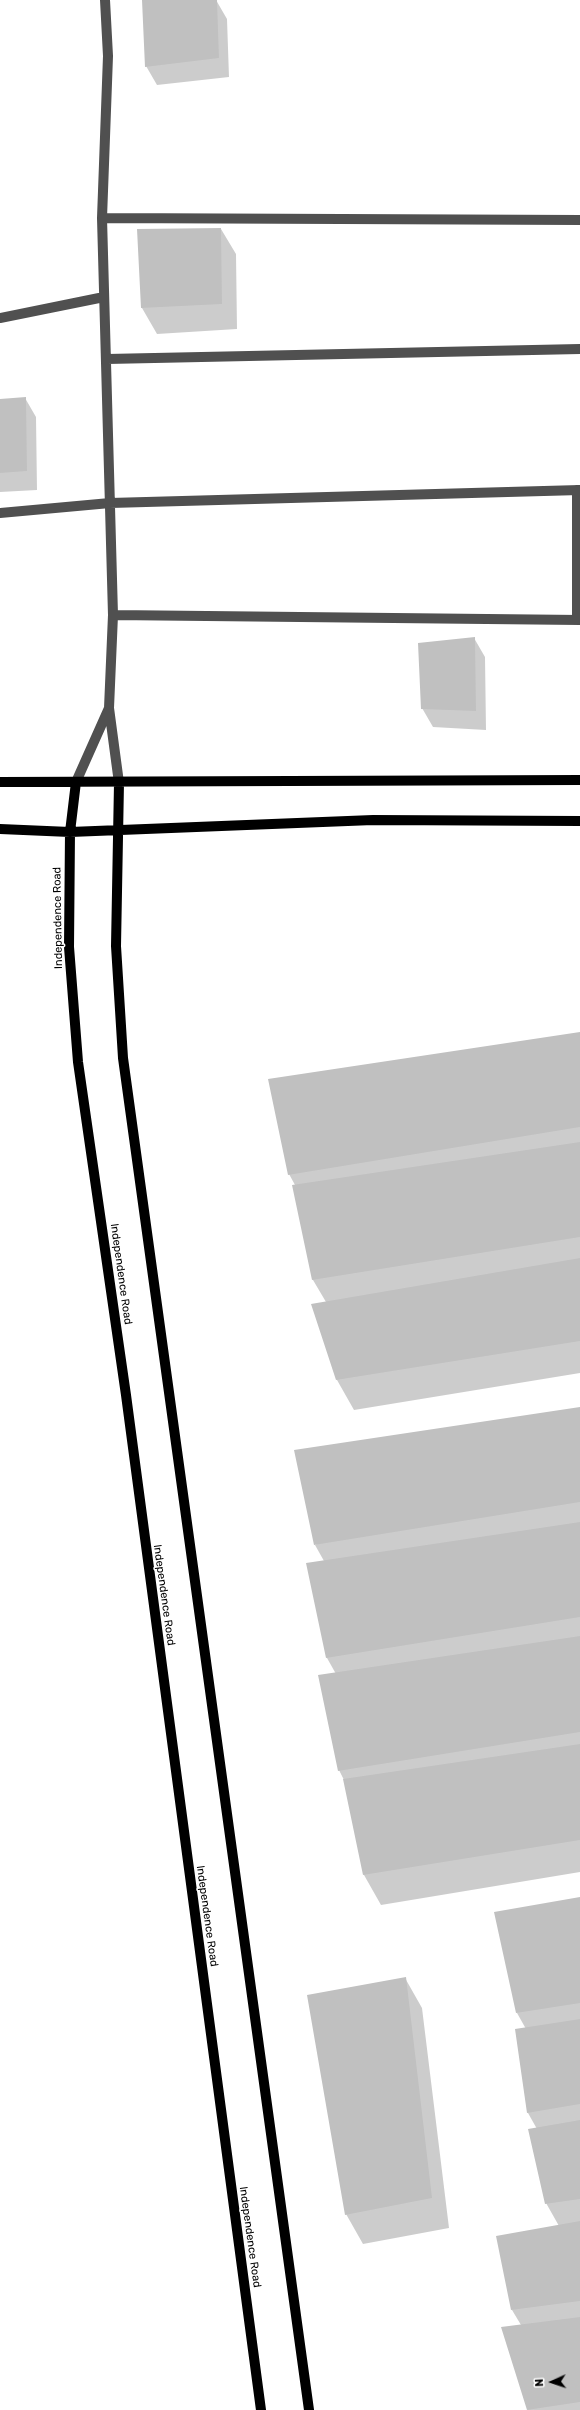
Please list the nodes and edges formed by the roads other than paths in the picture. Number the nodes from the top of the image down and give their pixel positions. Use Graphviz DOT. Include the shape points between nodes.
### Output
graph roads {
  1 [pos="105,0"];
  2 [pos="102,218"];
  3 [pos="580,220"];
  4 [pos="104,297"];
  5 [pos="0,318"];
  6 [pos="580,349"];
  7 [pos="106,359"];
  8 [pos="579,490"];
  9 [pos="110,503"];
  10 [pos="0,513"];
  11 [pos="113,615"];
  12 [pos="579,620"];
  13 [pos="109,708"];
  14 [pos="580,780"];
  15 [pos="0,782"];
  16 [pos="76,782"];
  17 [pos="119,783"];
  18 [pos="580,821"];
  19 [pos="0,829"];
  20 [pos="117,829"];
  21 [pos="70,832"];
  22 [pos="260,2410"];
  23 [pos="309,2410"];
  1 -- 2 [label="street" via="108,56"];
  2 -- 3 [label="street"];
  2 -- 4 [label="street"];
  4 -- 5 [label="street"];
  4 -- 7 [label="street"];
  6 -- 7 [label="street"];
  7 -- 9 [label="street"];
  8 -- 9 [label="street"];
  8 -- 12 [label="street"];
  9 -- 10 [label="street"];
  9 -- 11 [label="street"];
  11 -- 12 [label="street"];
  11 -- 13 [label="street"];
  13 -- 16 [label="street"];
  13 -- 17 [label="street"];
  14 -- 17 [label="main road"];
  15 -- 16 [label="main road"];
  16 -- 17 [label="main road"];
  16 -- 21 [label="main road, Independence Road"];
  17 -- 20 [label="main road"];
  18 -- 20 [label="main road" via="373,820"];
  19 -- 21 [label="main road"];
  20 -- 21 [label="main road"];
  20 -- 23 [label="main road" via="116,946 123,1058"];
  21 -- 22 [label="main road, Independence Road" via="69,947 78,1062 126,1395"];
}
